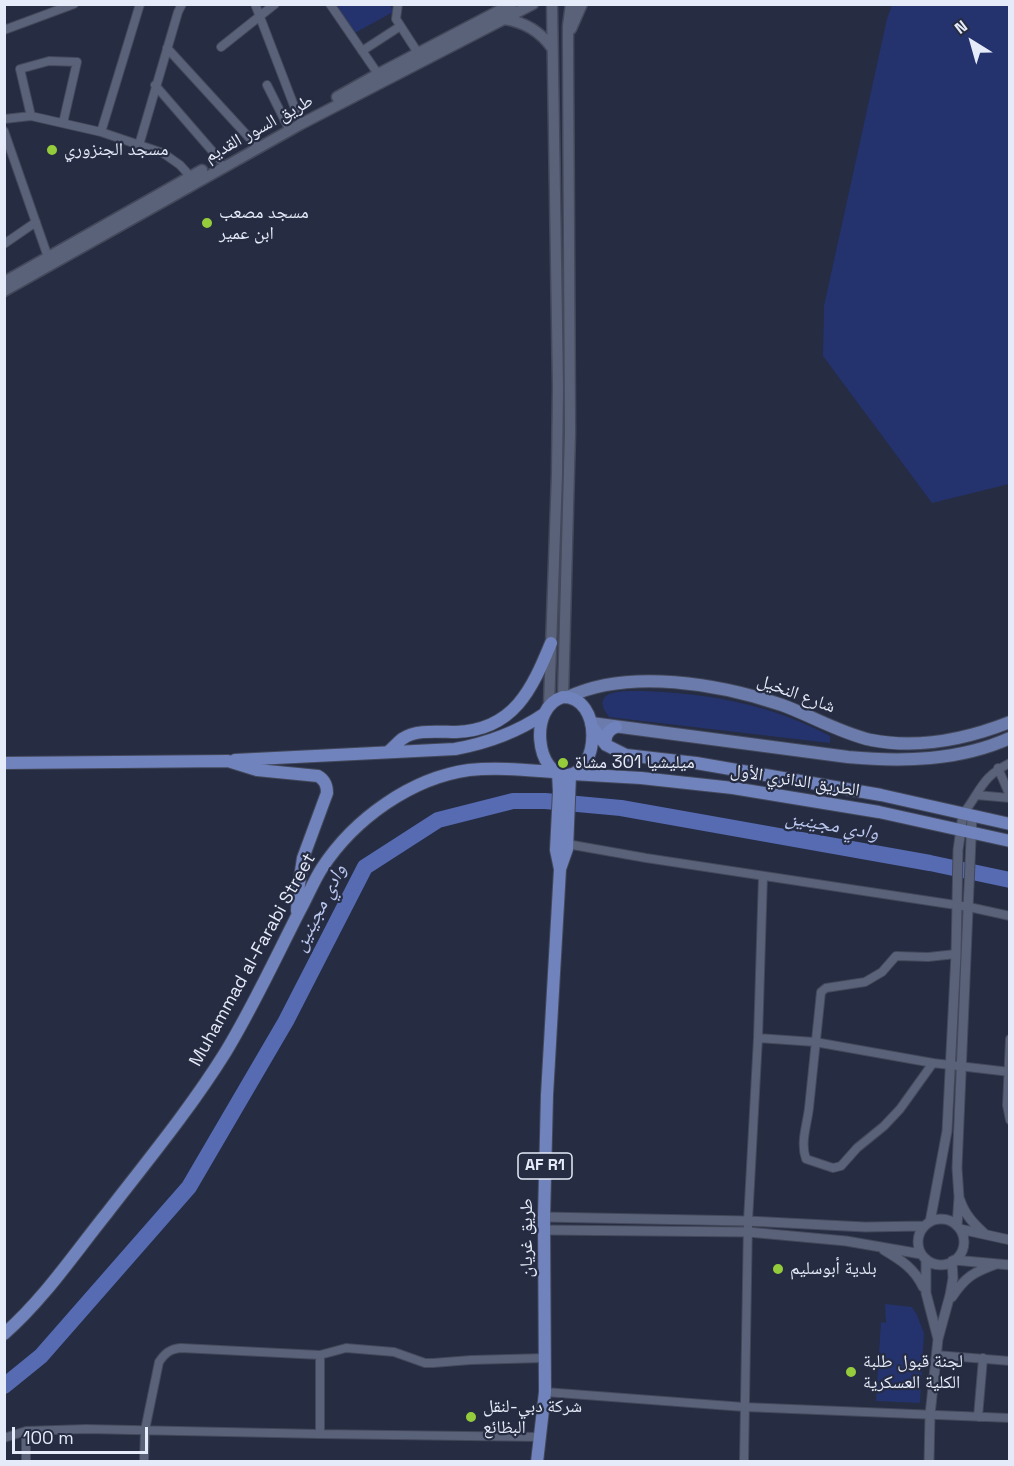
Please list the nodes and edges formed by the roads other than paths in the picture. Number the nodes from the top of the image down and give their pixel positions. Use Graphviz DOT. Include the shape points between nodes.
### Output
graph roads {
  1 [pos="74,4"];
  2 [pos="140,4"];
  3 [pos="182,4"];
  4 [pos="255,4"];
  5 [pos="274,4"];
  6 [pos="330,4"];
  7 [pos="398,4"];
  8 [pos="512,4"];
  9 [pos="533,4"];
  10 [pos="552,4"];
  11 [pos="571,4"];
  12 [pos="582,4"];
  13 [pos="260,15"];
  14 [pos="504,20"];
  15 [pos="399,27"];
  16 [pos="4,30"];
  17 [pos="568,34"];
  18 [pos="221,46"];
  19 [pos="167,48"];
  20 [pos="552,48"];
  21 [pos="362,51"];
  22 [pos="418,53"];
  23 [pos="378,74"];
  24 [pos="156,85"];
  25 [pos="267,85"];
  26 [pos="31,116"];
  27 [pos="4,119"];
  28 [pos="300,121"];
  29 [pos="63,123"];
  30 [pos="287,125"];
  31 [pos="4,131"];
  32 [pos="101,132"];
  33 [pos="254,143"];
  34 [pos="139,145"];
  35 [pos="220,160"];
  36 [pos="190,176"];
  37 [pos="36,222"];
  38 [pos="4,244"];
  39 [pos="49,261"];
  40 [pos="4,282"];
  41 [pos="4,291"];
  42 [pos="551,643"];
  43 [pos="565,697"];
  44 [pos="546,709"];
  45 [pos="1010,722"];
  46 [pos="592,725"];
  47 [pos="616,727"];
  48 [pos="1010,738"];
  49 [pos="606,745"];
  50 [pos="388,752"];
  51 [pos="228,761"];
  52 [pos="1010,763"];
  53 [pos="4,764"];
  54 [pos="998,768"];
  55 [pos="564,773"];
  56 [pos="1010,797"];
  57 [pos="974,799"];
  58 [pos="967,815"];
  59 [pos="564,821"];
  60 [pos="1010,824"];
  61 [pos="966,832"];
  62 [pos="1010,842"];
  63 [pos="567,844"];
  64 [pos="560,870"];
  65 [pos="763,876"];
  66 [pos="957,901"];
  67 [pos="969,902"];
  68 [pos="297,915"];
  69 [pos="1010,916"];
  70 [pos="956,954"];
  71 [pos="758,1038"];
  72 [pos="1010,1039"];
  73 [pos="815,1042"];
  74 [pos="933,1063"];
  75 [pos="951,1065"];
  76 [pos="961,1066"];
  77 [pos="1009,1072"];
  78 [pos="1010,1120"];
  79 [pos="959,1197"];
  80 [pos="748,1221"];
  81 [pos="544,1223"];
  82 [pos="927,1224"];
  83 [pos="959,1227"];
  84 [pos="748,1232"];
  85 [pos="985,1234"];
  86 [pos="1010,1240"];
  87 [pos="877,1246"];
  88 [pos="923,1256"];
  89 [pos="953,1261"];
  90 [pos="996,1264"];
  91 [pos="1010,1265"];
  92 [pos="926,1293"];
  93 [pos="947,1305"];
  94 [pos="4,1334"];
  95 [pos="938,1339"];
  96 [pos="320,1355"];
  97 [pos="936,1355"];
  98 [pos="983,1358"];
  99 [pos="545,1359"];
  100 [pos="1010,1361"];
  101 [pos="545,1392"];
  102 [pos="744,1407"];
  103 [pos="930,1415"];
  104 [pos="978,1417"];
  105 [pos="1010,1418"];
  106 [pos="145,1430"];
  107 [pos="26,1431"];
  108 [pos="320,1434"];
  109 [pos="540,1437"];
  110 [pos="4,1438"];
  111 [pos="26,1461"];
  112 [pos="144,1461"];
  113 [pos="537,1461"];
  114 [pos="744,1461"];
  115 [pos="929,1461"];
  1 -- 16 [label="street"];
  2 -- 32 [label="street"];
  3 -- 19 [label="street"];
  4 -- 13 [label="street"];
  5 -- 13 [label="street"];
  6 -- 21 [label="street"];
  7 -- 15 [label="street"];
  8 -- 22 [label="main road, طريق السور القديم"];
  9 -- 14 [label="main road, طريق السور القديم"];
  10 -- 20 [label="main road"];
  11 -- 17 [label="main road"];
  12 -- 17 [label="main road"];
  13 -- 18 [label="street"];
  13 -- 28 [label="street"];
  14 -- 20 [label="main road" via="531,28"];
  14 -- 28 [label="main road, طريق السور القديم"];
  15 -- 21 [label="street"];
  15 -- 22 [label="street"];
  17 -- 43 [label="main road" via="570,432"];
  19 -- 24 [label="street"];
  19 -- 33 [label="street"];
  20 -- 42 [label="main road" via="558,387"];
  21 -- 23 [label="street"];
  22 -- 23 [label="main road, طريق السور القديم"];
  23 -- 28 [label="main road, طريق السور القديم"];
  24 -- 34 [label="street"];
  24 -- 35 [label="street"];
  25 -- 30 [label="street"];
  26 -- 27 [label="street"];
  26 -- 29 [label="street"];
  26 -- 29 [label="street" via="20,69 49,61 77,62"];
  28 -- 30 [label="main road, طريق السور القديم"];
  28 -- 39 [label="main road, طريق السور القديم"];
  29 -- 32 [label="street"];
  30 -- 33 [label="main road, طريق السور القديم"];
  31 -- 37 [label="street"];
  32 -- 34 [label="street"];
  33 -- 35 [label="main road, طريق السور القديم"];
  34 -- 36 [label="street" via="163,153"];
  35 -- 36 [label="main road, طريق السور القديم"];
  36 -- 39 [label="main road, طريق السور القديم"];
  37 -- 38 [label="street"];
  37 -- 39 [label="street"];
  39 -- 40 [label="main road, طريق السور القديم"];
  39 -- 41 [label="main road, طريق السور القديم"];
  42 -- 44 [label="main road"];
  42 -- 50 [label="highway" via="538,674 512,711 474,729 409,735"];
  43 -- 44 [label="highway" via="553,701"];
  43 -- 45 [label="main road, شارع النخيل" via="615,683 708,686 781,705 860,737 898,743 960,737"];
  43 -- 46 [label="highway" via="582,704"];
  44 -- 50 [label="highway" via="518,730 481,744"];
  44 -- 55 [label="highway" via="540,732 541,748 546,761"];
  46 -- 47 [label="main road"];
  46 -- 49 [label="highway, الطريق الدائري الأول"];
  46 -- 55 [label="highway" via="592,742 581,769"];
  47 -- 48 [label="main road" via="889,759 948,755"];
  47 -- 49 [label="highway" via="606,735"];
  49 -- 58 [label="highway, الطريق الدائري الأول" via="633,757 696,763 881,795"];
  50 -- 51 [label="highway"];
  51 -- 53 [label="highway"];
  51 -- 68 [label="highway" via="257,770 318,776 326,785 327,793 303,858"];
  52 -- 54 [label="street"];
  54 -- 56 [label="street"];
  54 -- 57 [label="street"];
  55 -- 59 [label="highway, طريق غريان"];
  55 -- 61 [label="highway, الطريق الدائري الأول" via="733,788 879,812"];
  55 -- 68 [label="highway, Muhammad al-Farabi Street" via="470,770 443,776 404,793 370,816 341,844 322,868"];
  56 -- 57 [label="street"];
  57 -- 58 [label="street"];
  58 -- 60 [label="highway, الطريق الدائري الأول"];
  58 -- 61 [label="street"];
  59 -- 63 [label="highway, طريق غريان"];
  59 -- 64 [label="highway, طريق غريان" via="556,850"];
  61 -- 62 [label="highway, الطريق الدائري الأول"];
  61 -- 66 [label="street" via="958,850"];
  61 -- 67 [label="street" via="971,850"];
  63 -- 64 [label="highway, طريق غريان"];
  63 -- 65 [label="street"];
  64 -- 81 [label="highway, طريق غريان / AF R1"];
  65 -- 66 [label="street"];
  65 -- 71 [label="street"];
  66 -- 67 [label="street"];
  66 -- 70 [label="street"];
  67 -- 69 [label="street"];
  67 -- 76 [label="street"];
  68 -- 94 [label="highway, Muhammad al-Farabi Street" via="240,1028 194,1101 37,1302"];
  70 -- 73 [label="street" via="896,956 882,972 865,982 826,988 821,992"];
  70 -- 75 [label="street"];
  71 -- 73 [label="street"];
  71 -- 80 [label="street"];
  72 -- 77 [label="street"];
  73 -- 74 [label="street"];
  73 -- 74 [label="street" via="803,1151 806,1159 833,1168 849,1159 900,1109"];
  74 -- 75 [label="street"];
  75 -- 76 [label="street"];
  75 -- 82 [label="street" via="946,1131"];
  76 -- 77 [label="street"];
  76 -- 79 [label="street"];
  77 -- 78 [label="street"];
  79 -- 83 [label="street"];
  79 -- 85 [label="street" via="970,1221"];
  80 -- 81 [label="street"];
  80 -- 82 [label="street" via="865,1227"];
  80 -- 84 [label="street"];
  81 -- 84 [label="street"];
  81 -- 99 [label="highway, طريق غريان / AF R1"];
  82 -- 83 [label="street" via="944,1219"];
  82 -- 88 [label="street" via="918,1240"];
  83 -- 85 [label="street"];
  83 -- 89 [label="street" via="964,1243"];
  84 -- 87 [label="street"];
  84 -- 102 [label="street"];
  85 -- 86 [label="street"];
  87 -- 88 [label="street"];
  87 -- 92 [label="street" via="909,1266"];
  88 -- 89 [label="street" via="931,1263"];
  88 -- 92 [label="street"];
  89 -- 90 [label="street"];
  89 -- 93 [label="street"];
  90 -- 91 [label="street"];
  90 -- 93 [label="street" via="965,1281"];
  92 -- 95 [label="street"];
  93 -- 95 [label="street"];
  95 -- 97 [label="street"];
  96 -- 99 [label="street" via="346,1348 394,1352 425,1363"];
  96 -- 106 [label="street" via="172,1349 159,1362"];
  96 -- 108 [label="street"];
  97 -- 98 [label="street"];
  97 -- 103 [label="street"];
  98 -- 100 [label="street"];
  98 -- 104 [label="street"];
  99 -- 101 [label="highway, طريق غريان / AF R1"];
  101 -- 102 [label="street"];
  101 -- 109 [label="highway, طريق غريان / AF R1"];
  102 -- 103 [label="street"];
  102 -- 114 [label="street"];
  103 -- 104 [label="street"];
  103 -- 115 [label="street"];
  104 -- 105 [label="street"];
  106 -- 107 [label="street"];
  106 -- 108 [label="street"];
  106 -- 112 [label="street"];
  107 -- 110 [label="street"];
  107 -- 111 [label="street"];
  108 -- 109 [label="street"];
  109 -- 113 [label="highway, طريق غريان / AF R1"];
}
